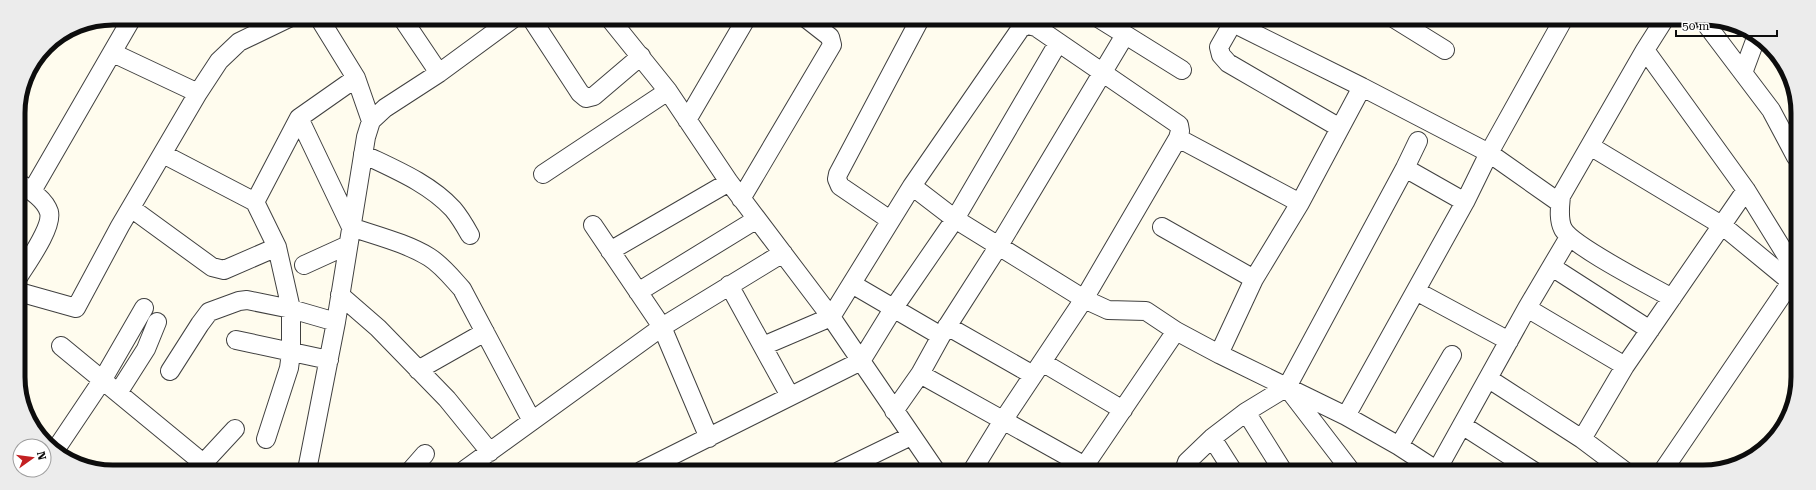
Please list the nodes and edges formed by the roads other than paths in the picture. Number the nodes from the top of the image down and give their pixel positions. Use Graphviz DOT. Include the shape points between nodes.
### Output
graph roads {
  1 [pos="128,25"];
  2 [pos="274,25"];
  3 [pos="323,25"];
  4 [pos="407,25"];
  5 [pos="504,25"];
  6 [pos="536,25"];
  7 [pos="615,25"];
  8 [pos="742,25"];
  9 [pos="814,25"];
  10 [pos="917,25"];
  11 [pos="1232,25"];
  12 [pos="1242,25"];
  13 [pos="1403,25"];
  14 [pos="1559,25"];
  15 [pos="1661,25"];
  16 [pos="1707,25"];
  17 [pos="1115,26"];
  18 [pos="1755,42"];
  19 [pos="1058,43"];
  20 [pos="1444,50"];
  21 [pos="1645,50"];
  22 [pos="113,53"];
  23 [pos="641,56"];
  24 [pos="1182,70"];
  25 [pos="1103,72"];
  26 [pos="439,73"];
  27 [pos="1743,73"];
  28 [pos="356,78"];
  29 [pos="1362,87"];
  30 [pos="668,91"];
  31 [pos="198,93"];
  32 [pos="299,118"];
  33 [pos="687,120"];
  34 [pos="371,121"];
  35 [pos="1340,128"];
  36 [pos="1178,138"];
  37 [pos="1418,141"];
  38 [pos="1590,146"];
  39 [pos="1791,148"];
  40 [pos="1488,153"];
  41 [pos="163,154"];
  42 [pos="363,154"];
  43 [pos="1405,168"];
  44 [pos="543,174"];
  45 [pos="729,182"];
  46 [pos="912,186"];
  47 [pos="26,187"];
  48 [pos="1746,190"];
  49 [pos="741,199"];
  50 [pos="254,202"];
  51 [pos="1465,202"];
  52 [pos="1300,203"];
  53 [pos="1560,203"];
  54 [pos="131,208"];
  55 [pos="757,219"];
  56 [pos="954,219"];
  57 [pos="890,220"];
  58 [pos="593,225"];
  59 [pos="1723,226"];
  60 [pos="351,227"];
  61 [pos="1162,227"];
  62 [pos="470,235"];
  63 [pos="1569,237"];
  64 [pos="348,245"];
  65 [pos="277,247"];
  66 [pos="998,247"];
  67 [pos="610,251"];
  68 [pos="783,253"];
  69 [pos="304,265"];
  70 [pos="25,266"];
  71 [pos="1552,267"];
  72 [pos="1791,268"];
  73 [pos="1791,272"];
  74 [pos="1254,279"];
  75 [pos="1791,281"];
  76 [pos="852,284"];
  77 [pos="729,285"];
  78 [pos="1416,291"];
  79 [pos="638,292"];
  80 [pos="25,294"];
  81 [pos="340,295"];
  82 [pos="1672,298"];
  83 [pos="1084,299"];
  84 [pos="144,308"];
  85 [pos="291,308"];
  86 [pos="1527,308"];
  87 [pos="893,309"];
  88 [pos="831,317"];
  89 [pos="157,322"];
  90 [pos="336,322"];
  91 [pos="662,327"];
  92 [pos="1650,330"];
  93 [pos="944,331"];
  94 [pos="1176,331"];
  95 [pos="485,332"];
  96 [pos="236,340"];
  97 [pos="1509,341"];
  98 [pos="61,346"];
  99 [pos="763,346"];
  100 [pos="290,353"];
  101 [pos="1219,354"];
  102 [pos="1452,355"];
  103 [pos="329,360"];
  104 [pos="861,361"];
  105 [pos="1625,366"];
  106 [pos="1038,368"];
  107 [pos="418,370"];
  108 [pos="170,371"];
  109 [pos="920,374"];
  110 [pos="103,379"];
  111 [pos="1489,379"];
  112 [pos="1287,387"];
  113 [pos="118,393"];
  114 [pos="790,396"];
  115 [pos="1123,410"];
  116 [pos="894,411"];
  117 [pos="1246,412"];
  118 [pos="1346,416"];
  119 [pos="532,421"];
  120 [pos="1002,422"];
  121 [pos="1462,426"];
  122 [pos="234,429"];
  123 [pos="911,436"];
  124 [pos="709,438"];
  125 [pos="1212,438"];
  126 [pos="266,439"];
  127 [pos="1582,439"];
  128 [pos="55,443"];
  129 [pos="1399,446"];
  130 [pos="490,452"];
  131 [pos="425,454"];
  132 [pos="198,465"];
  133 [pos="202,465"];
  134 [pos="308,465"];
  135 [pos="415,465"];
  136 [pos="471,465"];
  137 [pos="653,465"];
  138 [pos="851,465"];
  139 [pos="932,465"];
  140 [pos="976,465"];
  141 [pos="1076,465"];
  142 [pos="1086,465"];
  143 [pos="1186,465"];
  144 [pos="1229,465"];
  145 [pos="1279,465"];
  146 [pos="1346,465"];
  147 [pos="1429,465"];
  148 [pos="1441,465"];
  149 [pos="1524,465"];
  150 [pos="1617,465"];
  151 [pos="1667,465"];
  1 -- 22 [label="street"];
  2 -- 31 [label="street" via="239,42 219,62"];
  3 -- 28 [label="street"];
  4 -- 26 [label="street"];
  5 -- 26 [label="street"];
  6 -- 23 [label="street" via="586,98 594,96"];
  7 -- 23 [label="street"];
  8 -- 33 [label="street"];
  9 -- 49 [label="street" via="830,37 832,45"];
  10 -- 57 [label="street" via="837,180 840,186"];
  11 -- 35 [label="street" via="1219,48 1228,63"];
  12 -- 29 [label="street"];
  13 -- 20 [label="street"];
  14 -- 40 [label="street"];
  15 -- 21 [label="street"];
  16 -- 27 [label="street"];
  17 -- 24 [label="street"];
  17 -- 25 [label="street"];
  18 -- 27 [label="street"];
  19 -- 25 [label="street"];
  19 -- 46 [label="street" via="1036,27 1028,25 1021,28"];
  19 -- 56 [label="street"];
  21 -- 38 [label="street"];
  21 -- 48 [label="street"];
  22 -- 31 [label="street"];
  22 -- 47 [label="street"];
  23 -- 30 [label="street"];
  25 -- 36 [label="street" via="1179,125"];
  25 -- 66 [label="street"];
  26 -- 34 [label="street" via="385,108"];
  27 -- 39 [label="street" via="1770,110"];
  28 -- 32 [label="street"];
  28 -- 34 [label="street"];
  29 -- 35 [label="street"];
  29 -- 40 [label="street"];
  30 -- 33 [label="street"];
  30 -- 44 [label="street"];
  31 -- 41 [label="street"];
  32 -- 50 [label="street"];
  32 -- 60 [label="street"];
  33 -- 45 [label="street"];
  34 -- 42 [label="street"];
  35 -- 52 [label="street"];
  36 -- 52 [label="street"];
  36 -- 83 [label="street"];
  37 -- 43 [label="street"];
  38 -- 53 [label="street" via="1561,196"];
  38 -- 59 [label="street"];
  40 -- 51 [label="street"];
  40 -- 53 [label="street"];
  41 -- 50 [label="street"];
  41 -- 54 [label="street"];
  42 -- 60 [label="street"];
  42 -- 62 [label="street" via="406,175 439,196 453,210"];
  43 -- 51 [label="street"];
  43 -- 112 [label="street"];
  45 -- 49 [label="street"];
  45 -- 67 [label="street"];
  46 -- 56 [label="street"];
  46 -- 57 [label="street"];
  47 -- 70 [label="street" via="46,205 50,214 48,227"];
  48 -- 59 [label="street"];
  48 -- 72 [label="street"];
  49 -- 55 [label="street"];
  50 -- 65 [label="street"];
  51 -- 78 [label="street"];
  52 -- 74 [label="street"];
  53 -- 63 [label="street" via="1560,219"];
  54 -- 65 [label="street" via="217,269 224,270"];
  54 -- 80 [label="street" via="76,308"];
  55 -- 68 [label="street"];
  55 -- 79 [label="street"];
  56 -- 66 [label="street"];
  56 -- 87 [label="street"];
  57 -- 76 [label="street"];
  58 -- 67 [label="street"];
  59 -- 73 [label="street"];
  59 -- 82 [label="street"];
  60 -- 64 [label="street"];
  60 -- 95 [label="street" via="417,250 430,258 462,289"];
  61 -- 74 [label="street"];
  63 -- 71 [label="street"];
  63 -- 82 [label="street"];
  64 -- 69 [label="street"];
  64 -- 81 [label="street"];
  65 -- 85 [label="street"];
  66 -- 83 [label="street"];
  66 -- 93 [label="street"];
  67 -- 79 [label="street"];
  68 -- 77 [label="street"];
  68 -- 88 [label="street"];
  71 -- 86 [label="street"];
  71 -- 92 [label="street"];
  74 -- 101 [label="street"];
  75 -- 151 [label="street"];
  76 -- 87 [label="street"];
  76 -- 88 [label="street"];
  77 -- 91 [label="street"];
  77 -- 99 [label="street"];
  78 -- 97 [label="street"];
  78 -- 118 [label="street"];
  79 -- 91 [label="street"];
  81 -- 90 [label="street"];
  81 -- 107 [label="street" via="378,328"];
  82 -- 92 [label="street"];
  83 -- 94 [label="street" via="1108,310 1146,311"];
  83 -- 106 [label="street"];
  84 -- 110 [label="street"];
  85 -- 90 [label="street"];
  85 -- 100 [label="street"];
  85 -- 108 [label="street" via="248,300 209,312"];
  86 -- 97 [label="street"];
  86 -- 105 [label="street"];
  87 -- 93 [label="street"];
  87 -- 104 [label="street"];
  88 -- 99 [label="street"];
  88 -- 104 [label="street"];
  89 -- 113 [label="street" via="146,349"];
  90 -- 103 [label="street"];
  91 -- 119 [label="street"];
  91 -- 124 [label="street"];
  92 -- 105 [label="street"];
  93 -- 106 [label="street"];
  93 -- 109 [label="street"];
  94 -- 101 [label="street"];
  94 -- 115 [label="street"];
  95 -- 107 [label="street"];
  95 -- 119 [label="street"];
  96 -- 100 [label="street"];
  97 -- 111 [label="street"];
  98 -- 110 [label="street"];
  99 -- 114 [label="street"];
  100 -- 103 [label="street"];
  100 -- 126 [label="street" via="289,368"];
  101 -- 112 [label="street"];
  102 -- 129 [label="street"];
  103 -- 134 [label="street"];
  104 -- 114 [label="street"];
  104 -- 116 [label="street"];
  105 -- 127 [label="street"];
  106 -- 115 [label="street"];
  106 -- 120 [label="street"];
  107 -- 130 [label="street" via="447,399"];
  109 -- 116 [label="street"];
  109 -- 120 [label="street"];
  110 -- 113 [label="street"];
  110 -- 128 [label="street"];
  111 -- 121 [label="street"];
  111 -- 127 [label="street"];
  112 -- 117 [label="street"];
  112 -- 118 [label="street"];
  112 -- 146 [label="street"];
  113 -- 132 [label="street"];
  114 -- 124 [label="street"];
  115 -- 142 [label="street"];
  116 -- 123 [label="street"];
  117 -- 125 [label="street"];
  117 -- 145 [label="street"];
  118 -- 129 [label="street"];
  119 -- 130 [label="street"];
  120 -- 140 [label="street"];
  120 -- 141 [label="street"];
  121 -- 148 [label="street"];
  121 -- 149 [label="street"];
  122 -- 133 [label="street"];
  123 -- 138 [label="street"];
  123 -- 139 [label="street"];
  124 -- 137 [label="street"];
  125 -- 143 [label="street"];
  125 -- 144 [label="street"];
  127 -- 150 [label="street"];
  129 -- 147 [label="street"];
  130 -- 136 [label="street"];
  131 -- 135 [label="street"];
}
